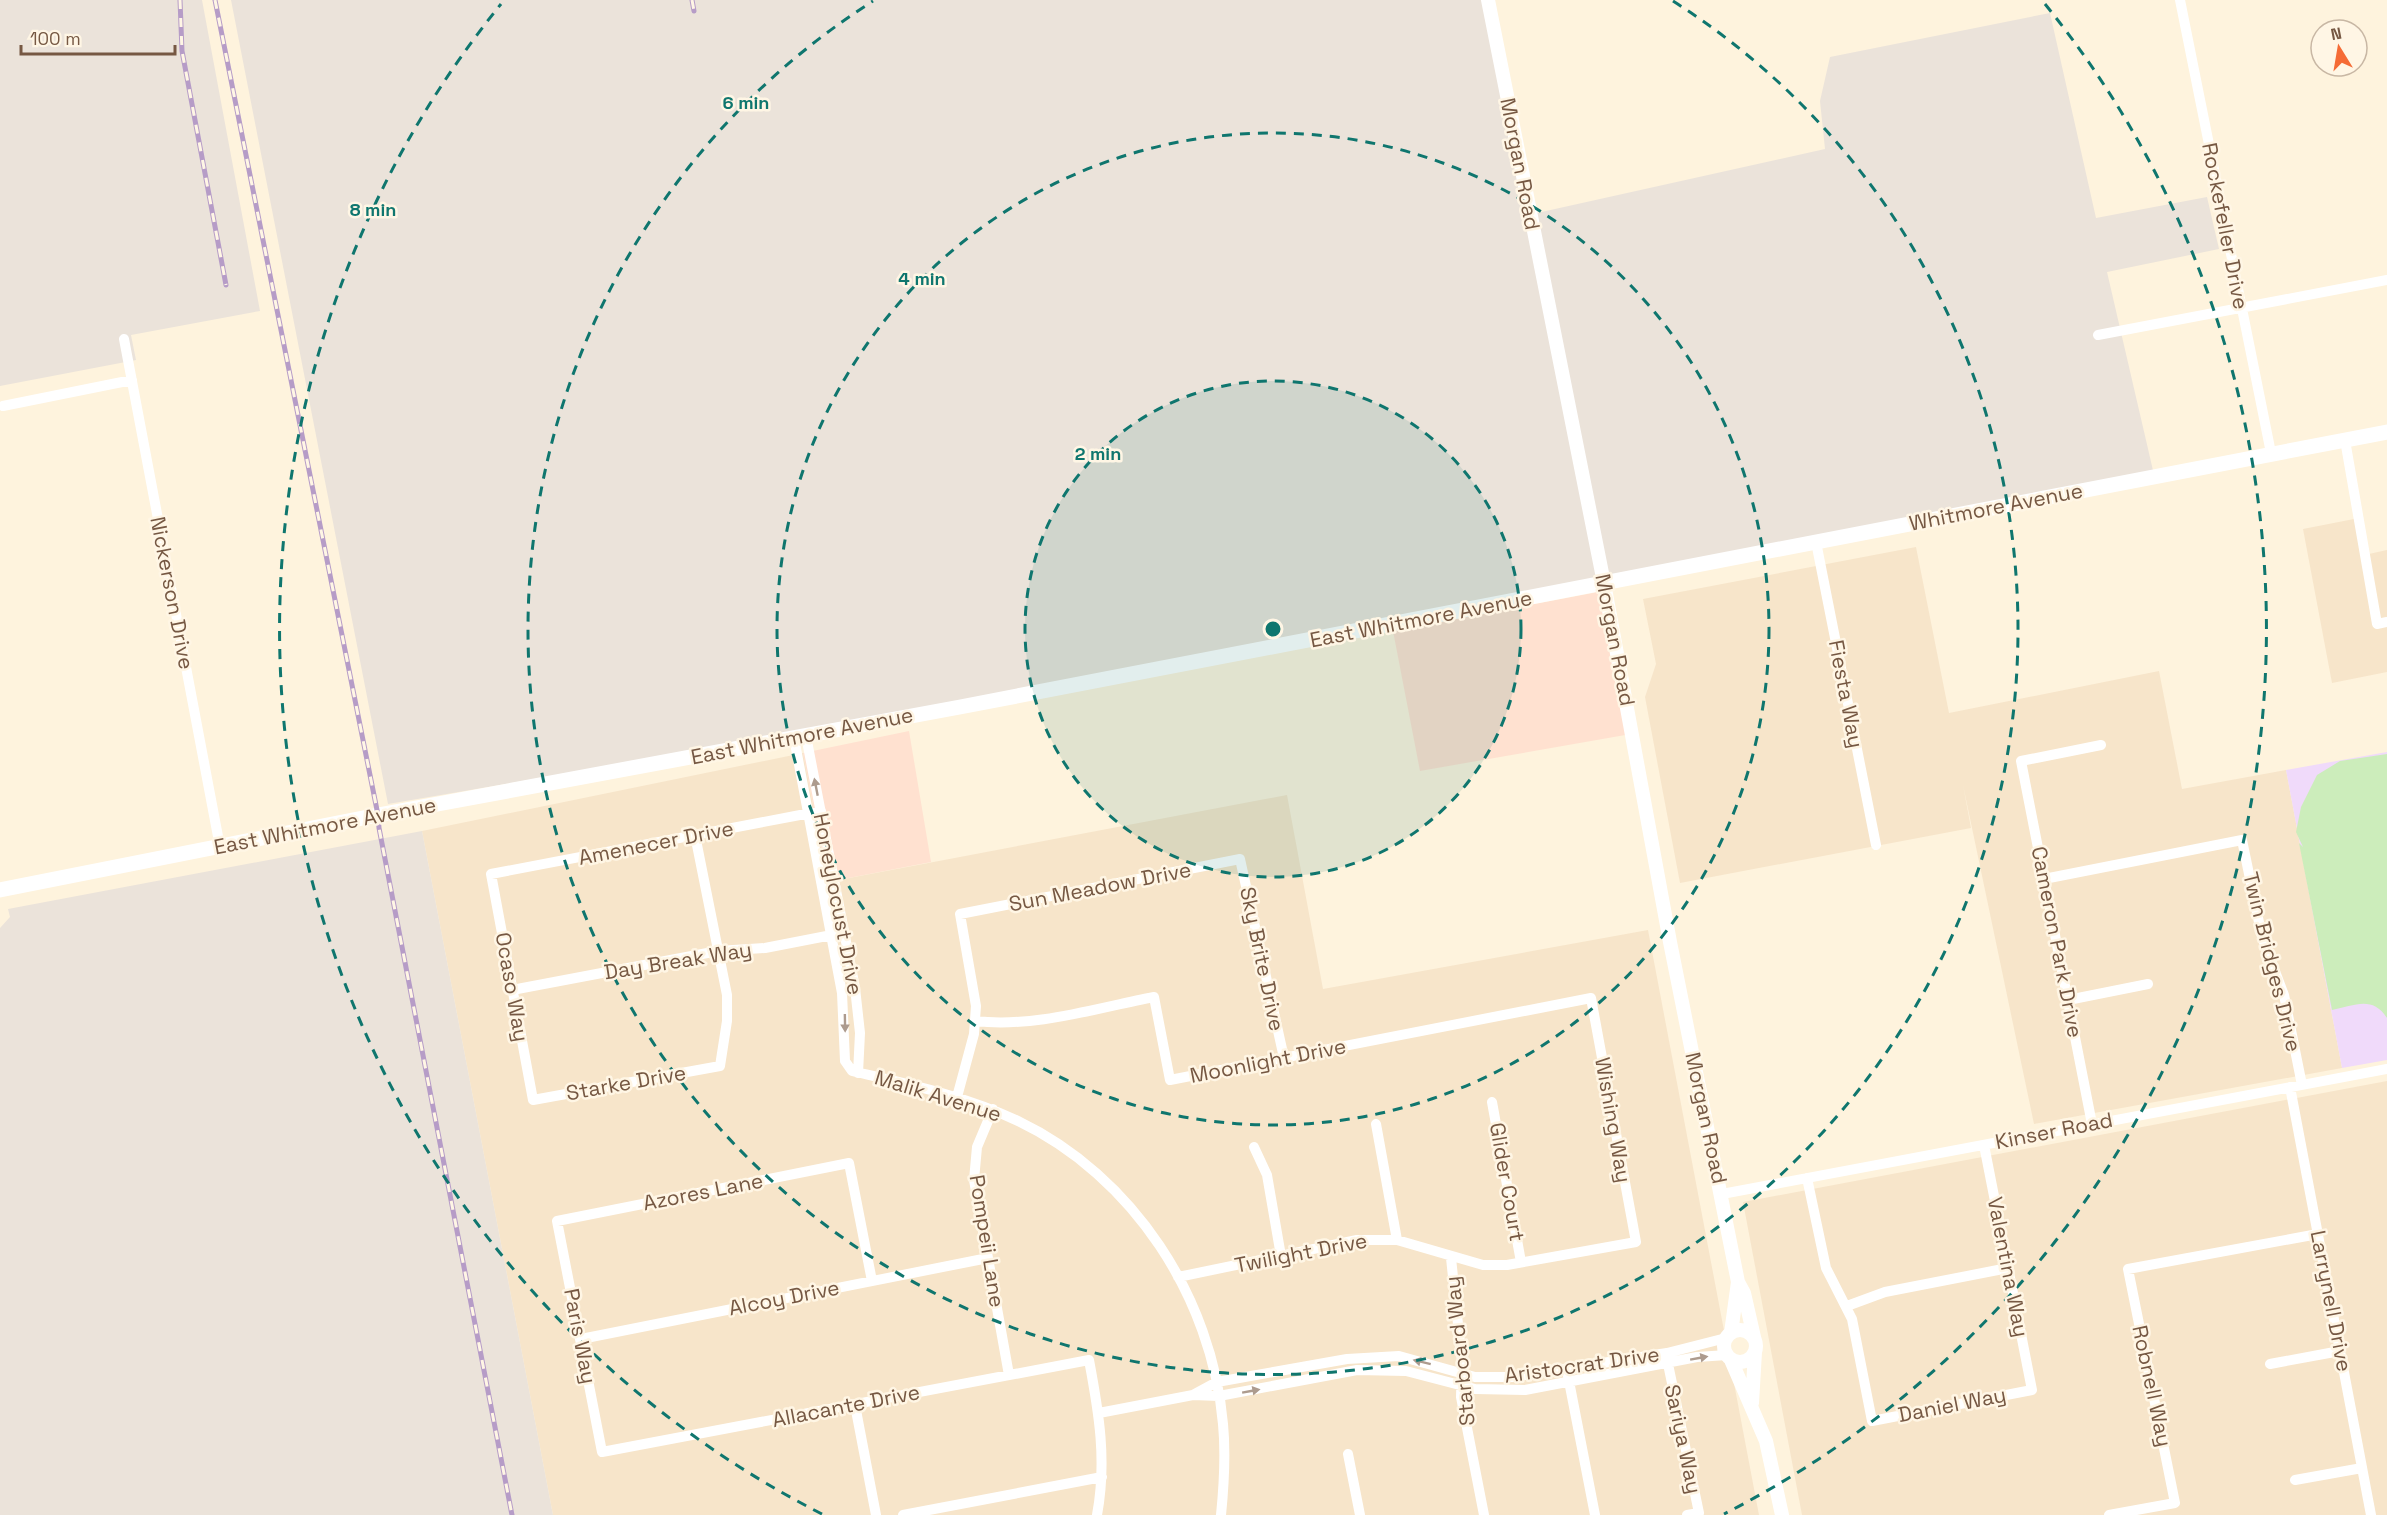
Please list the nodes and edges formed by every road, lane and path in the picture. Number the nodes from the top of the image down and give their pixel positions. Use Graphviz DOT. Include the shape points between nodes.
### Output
graph roads {
  1 [pos="1488,0"];
  2 [pos="2180,0"];
  3 [pos="2387,280"];
  4 [pos="2242,308"];
  5 [pos="2098,335"];
  6 [pos="124,339"];
  7 [pos="132,380"];
  8 [pos="3,406"];
  9 [pos="2387,432"];
  10 [pos="2345,440"];
  11 [pos="2271,453"];
  12 [pos="1816,542"];
  13 [pos="1604,583"];
  14 [pos="2387,622"];
  15 [pos="800,737"];
  16 [pos="2101,745"];
  17 [pos="821,812"];
  18 [pos="808,814"];
  19 [pos="695,835"];
  20 [pos="1876,845"];
  21 [pos="220,847"];
  22 [pos="1240,859"];
  23 [pos="491,874"];
  24 [pos="2044,879"];
  25 [pos="0,890"];
  26 [pos="844,933"];
  27 [pos="831,935"];
  28 [pos="718,951"];
  29 [pos="2148,984"];
  30 [pos="512,990"];
  31 [pos="1591,998"];
  32 [pos="2068,1000"];
  33 [pos="975,1021"];
  34 [pos="1284,1058"];
  35 [pos="2387,1069"];
  36 [pos="855,1072"];
  37 [pos="2302,1085"];
  38 [pos="2290,1087"];
  39 [pos="957,1097"];
  40 [pos="533,1100"];
  41 [pos="1492,1102"];
  42 [pos="993,1109"];
  43 [pos="1376,1124"];
  44 [pos="2092,1124"];
  45 [pos="1984,1145"];
  46 [pos="1254,1147"];
  47 [pos="1807,1178"];
  48 [pos="1722,1194"];
  49 [pos="557,1221"];
  50 [pos="2318,1234"];
  51 [pos="1397,1240"];
  52 [pos="1636,1242"];
  53 [pos="1281,1256"];
  54 [pos="988,1258"];
  55 [pos="1451,1258"];
  56 [pos="1521,1262"];
  57 [pos="2008,1268"];
  58 [pos="1178,1277"];
  59 [pos="872,1281"];
  60 [pos="1738,1282"];
  61 [pos="1847,1306"];
  62 [pos="1729,1335"];
  63 [pos="1754,1337"];
  64 [pos="581,1338"];
  65 [pos="2340,1351"];
  66 [pos="1755,1352"];
  67 [pos="1729,1357"];
  68 [pos="1668,1364"];
  69 [pos="2270,1365"];
  70 [pos="1566,1370"];
  71 [pos="1462,1372"];
  72 [pos="1009,1375"];
  73 [pos="1217,1382"];
  74 [pos="1569,1383"];
  75 [pos="1461,1385"];
  76 [pos="2032,1390"];
  77 [pos="1193,1395"];
  78 [pos="1219,1396"];
  79 [pos="1752,1403"];
  80 [pos="855,1405"];
  81 [pos="1099,1413"];
  82 [pos="602,1452"];
  83 [pos="1348,1454"];
  84 [pos="2362,1468"];
  85 [pos="1102,1478"];
  86 [pos="2295,1480"];
  87 [pos="876,1515"];
  88 [pos="903,1515"];
  89 [pos="1097,1515"];
  90 [pos="1221,1515"];
  91 [pos="1360,1515"];
  92 [pos="1484,1515"];
  93 [pos="1595,1515"];
  94 [pos="1687,1515"];
  95 [pos="1782,1515"];
  96 [pos="2109,1515"];
  97 [pos="2371,1515"];
  1 -- 13 [label="street, Morgan Road"];
  2 -- 4 [label="street, Rockefeller Drive"];
  3 -- 4 [label="street"];
  4 -- 5 [label="street"];
  4 -- 11 [label="street, Rockefeller Drive"];
  6 -- 7 [label="street, Nickerson Drive"];
  7 -- 8 [label="street"];
  7 -- 21 [label="street, Nickerson Drive"];
  9 -- 10 [label="main road, Whitmore Avenue"];
  10 -- 11 [label="main road, Whitmore Avenue"];
  10 -- 14 [label="street" via="2377,624"];
  11 -- 12 [label="main road, Whitmore Avenue"];
  12 -- 13 [label="main road, Whitmore Avenue"];
  12 -- 20 [label="street, Fiesta Way"];
  13 -- 15 [label="main road, East Whitmore Avenue"];
  13 -- 48 [label="street, Morgan Road" via="1670,942"];
  17 -- 15 [label="street, Honeylocust Drive, one-way"];
  15 -- 18 [label="street, Honeylocust Drive"];
  15 -- 21 [label="main road, East Whitmore Avenue"];
  16 -- 24 [label="street, Cameron Park Drive" via="2021,760"];
  17 -- 18 [label="street, Amenecer Drive"];
  17 -- 26 [label="street, Honeylocust Drive"];
  18 -- 19 [label="street, Amenecer Drive"];
  18 -- 27 [label="street, Honeylocust Drive"];
  19 -- 23 [label="street, Amenecer Drive"];
  19 -- 28 [label="street"];
  21 -- 25 [label="main road, East Whitmore Avenue"];
  22 -- 33 [label="street, Sun Meadow Drive" via="960,915 975,993"];
  22 -- 34 [label="street, Sky Brite Drive"];
  23 -- 30 [label="street, Ocaso Way"];
  24 -- 32 [label="street, Cameron Park Drive"];
  24 -- 37 [label="street, Twin Bridges Drive" via="2242,840 2262,937 2284,995"];
  26 -- 27 [label="street, Day Break Way"];
  26 -- 36 [label="street, Honeylocust Drive" via="860,1033"];
  27 -- 28 [label="street, Day Break Way" via="765,948"];
  27 -- 36 [label="street, Honeylocust Drive, one-way" via="845,1016 845,1061"];
  28 -- 30 [label="street, Day Break Way"];
  28 -- 40 [label="street, Starke Drive" via="727,995 720,1066"];
  29 -- 32 [label="street"];
  30 -- 40 [label="street, Ocaso Way"];
  31 -- 34 [label="street, Moonlight Drive"];
  31 -- 52 [label="street, Wishing Way"];
  32 -- 44 [label="street, Cameron Park Drive"];
  33 -- 34 [label="street, Moonlight Drive" via="1028,1022 1154,997 1170,1080"];
  33 -- 39 [label="street"];
  35 -- 37 [label="street, Kinser Road"];
  36 -- 39 [label="street, Malik Avenue"];
  37 -- 38 [label="street, Kinser Road"];
  38 -- 44 [label="street, Kinser Road"];
  38 -- 50 [label="street, Larrynell Drive"];
  39 -- 42 [label="street, Malik Avenue"];
  41 -- 56 [label="street, Glider Court"];
  42 -- 54 [label="street, Pompeii Lane" via="980,1139 974,1167 975,1194"];
  42 -- 58 [label="street, Malik Avenue" via="1047,1137 1098,1174 1142,1220"];
  43 -- 51 [label="street"];
  44 -- 45 [label="street, Kinser Road"];
  45 -- 47 [label="street, Kinser Road"];
  45 -- 57 [label="street, Valentina Way"];
  46 -- 53 [label="street" via="1266,1175"];
  47 -- 48 [label="street, Kinser Road"];
  47 -- 61 [label="street" via="1826,1268"];
  48 -- 60 [label="street, Morgan Road"];
  49 -- 59 [label="street, Azores Lane" via="849,1163"];
  49 -- 64 [label="street, Paris Way"];
  50 -- 65 [label="street, Larrynell Drive"];
  50 -- 96 [label="street, Robnell Way" via="2128,1269 2175,1503"];
  51 -- 53 [label="street, Twilight Drive" via="1357,1240"];
  51 -- 55 [label="street, Twilight Drive"];
  52 -- 56 [label="street, Twilight Drive"];
  53 -- 58 [label="street, Twilight Drive"];
  54 -- 59 [label="street, Alcoy Drive"];
  54 -- 72 [label="street, Pompeii Lane"];
  55 -- 56 [label="street, Twilight Drive" via="1483,1265"];
  55 -- 71 [label="street, Starboard Way"];
  57 -- 61 [label="street" via="1885,1292"];
  57 -- 76 [label="street, Valentina Way"];
  58 -- 73 [label="street, Malik Avenue" via="1201,1328"];
  59 -- 64 [label="street, Alcoy Drive"];
  60 -- 62 [label="street, Morgan Road"];
  60 -- 63 [label="street, Morgan Road"];
  61 -- 76 [label="street, Daniel Way" via="1856,1333 1872,1421"];
  62 -- 63 [label="street" via="1746,1331"];
  62 -- 67 [label="street" via="1724,1346"];
  62 -- 70 [label="street, Aristocrat Drive" via="1667,1353"];
  63 -- 66 [label="street"];
  64 -- 82 [label="street, Paris Way"];
  65 -- 69 [label="street"];
  65 -- 84 [label="street, Larrynell Drive"];
  66 -- 67 [label="street" via="1745,1362"];
  66 -- 79 [label="street"];
  68 -- 67 [label="street, Aristocrat Drive, one-way" via="1697,1357"];
  67 -- 79 [label="street"];
  68 -- 74 [label="street, Aristocrat Drive"];
  68 -- 94 [label="street, Sariya Way" via="1699,1513"];
  70 -- 71 [label="street, Aristocrat Drive" via="1492,1378"];
  70 -- 74 [label="street"];
  71 -- 73 [label="street, Aristocrat Drive, one-way" via="1399,1356 1374,1356"];
  71 -- 75 [label="street, Starboard Way"];
  72 -- 80 [label="street, Allacante Drive"];
  72 -- 81 [label="street, Allacante Drive" via="1089,1359"];
  73 -- 77 [label="street, Aristocrat Drive"];
  73 -- 78 [label="street, Malik Avenue"];
  74 -- 75 [label="street, Aristocrat Drive" via="1496,1390"];
  74 -- 93 [label="street"];
  78 -- 75 [label="street, Aristocrat Drive, one-way" via="1357,1370 1406,1371"];
  75 -- 92 [label="street, Starboard Way"];
  77 -- 78 [label="street, Aristocrat Drive"];
  77 -- 81 [label="street, Aristocrat Drive"];
  78 -- 90 [label="street, Malik Avenue" via="1225,1455"];
  79 -- 95 [label="street" via="1766,1441"];
  80 -- 82 [label="street, Allacante Drive"];
  80 -- 87 [label="street"];
  81 -- 85 [label="street"];
  83 -- 91 [label="street"];
  84 -- 86 [label="street"];
  84 -- 97 [label="street, Larrynell Drive"];
  85 -- 88 [label="street"];
  85 -- 89 [label="street"];
}
